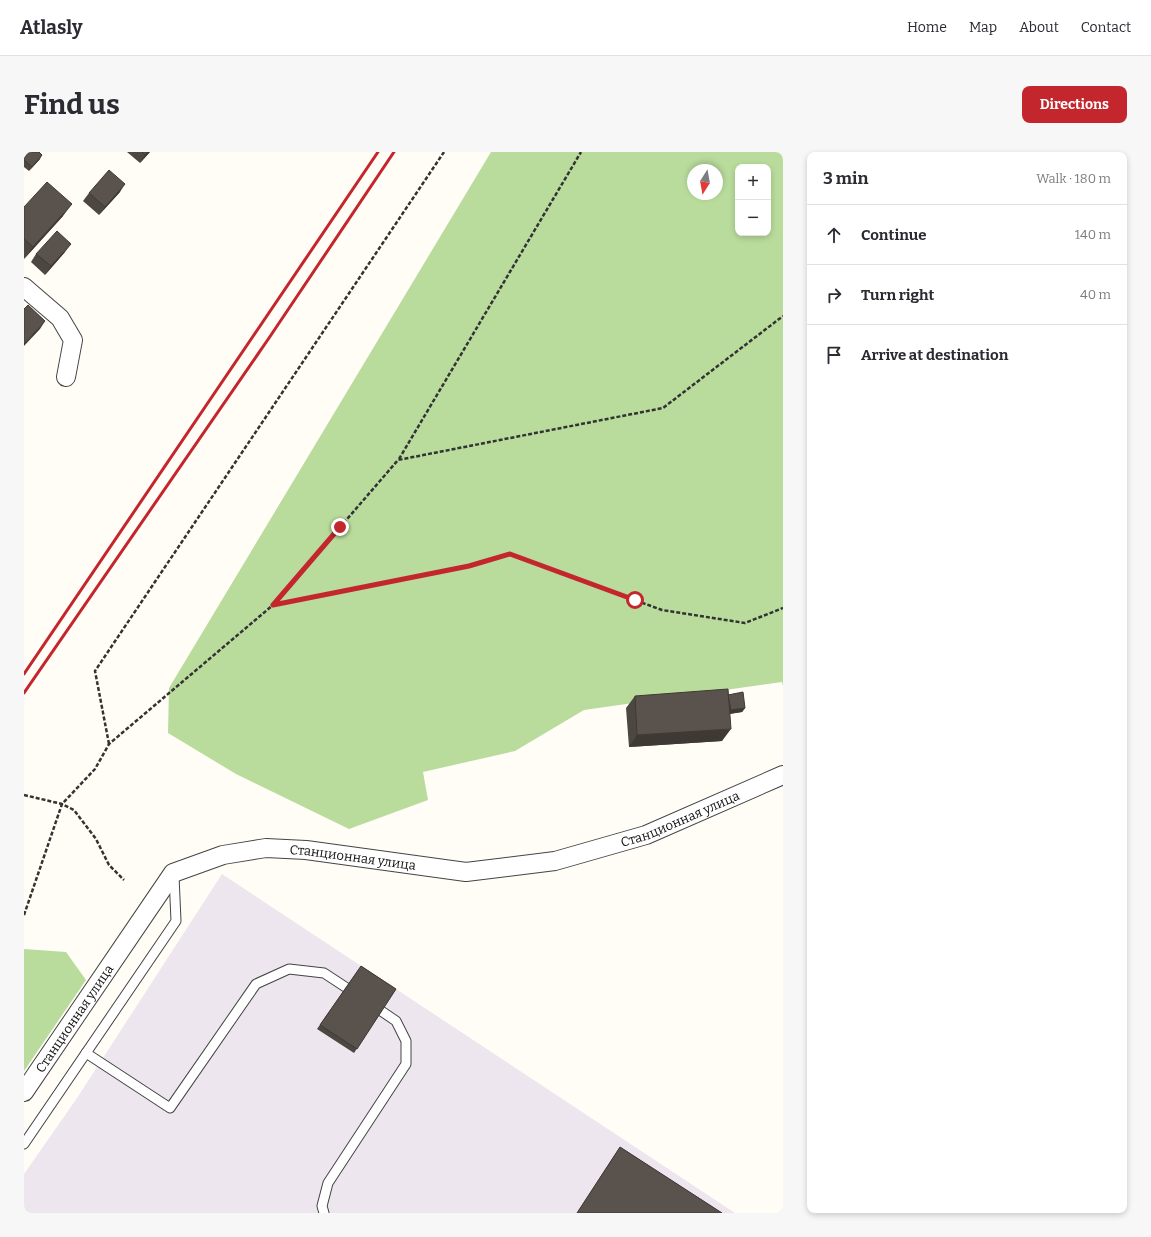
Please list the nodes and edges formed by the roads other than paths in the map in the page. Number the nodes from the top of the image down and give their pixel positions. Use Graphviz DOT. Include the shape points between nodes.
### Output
graph roads {
  1 [pos="24,286"];
  2 [pos="66,377"];
  3 [pos="783,775"];
  4 [pos="173,873"];
  5 [pos="86,1053"];
  6 [pos="24,1092"];
  7 [pos="24,1144"];
  8 [pos="324,1213"];
  1 -- 2 [label="street" via="60,318 73,340"];
  3 -- 4 [label="street, Станционная улица" via="646,835 555,861 466,872 306,850 266,848 222,855"];
  4 -- 5 [label="lane" via="176,920"];
  4 -- 6 [label="street, Станционная улица"];
  5 -- 7 [label="lane"];
  5 -- 8 [label="lane" via="170,1108 256,984 290,969 324,973 396,1021 406,1041 406,1064 328,1183 322,1206"];
}
